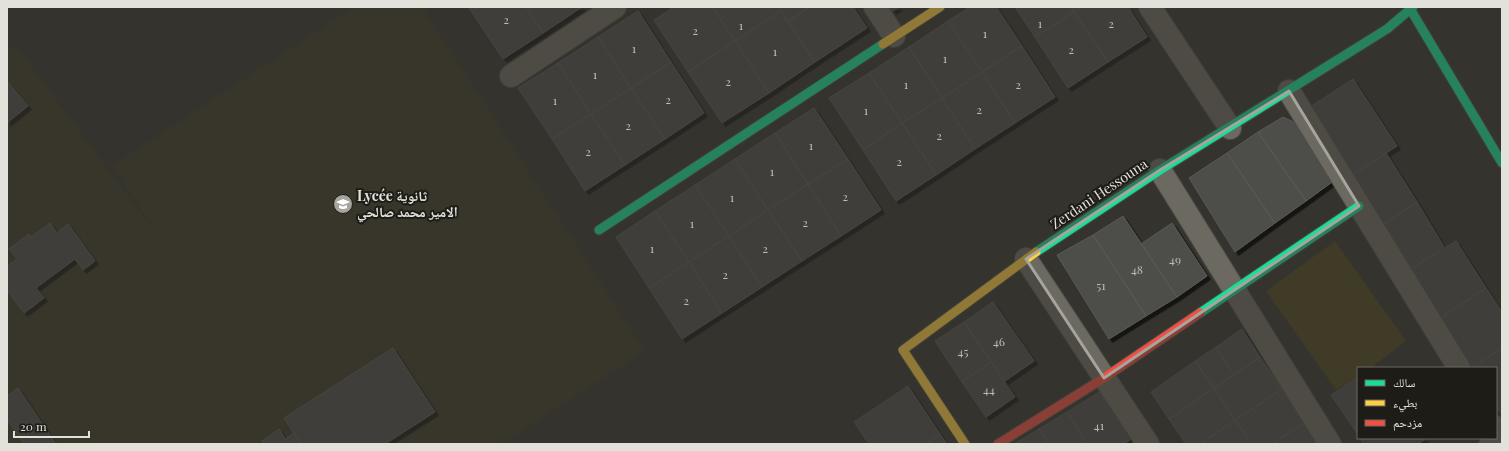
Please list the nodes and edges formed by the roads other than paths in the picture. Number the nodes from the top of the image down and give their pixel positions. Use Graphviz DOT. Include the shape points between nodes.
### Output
graph roads {
  1 [pos="614,7"];
  2 [pos="875,7"];
  3 [pos="940,7"];
  4 [pos="1150,7"];
  5 [pos="1411,8"];
  6 [pos="894,36"];
  7 [pos="511,76"];
  8 [pos="1289,91"];
  9 [pos="1230,128"];
  10 [pos="1502,163"];
  11 [pos="1160,170"];
  12 [pos="1358,206"];
  13 [pos="599,230"];
  14 [pos="1026,259"];
  15 [pos="1235,290"];
  16 [pos="1458,367"];
  17 [pos="1104,378"];
  18 [pos="965,444"];
  19 [pos="998,444"];
  20 [pos="1148,444"];
  21 [pos="1330,444"];
  1 -- 7 [label="street"];
  2 -- 6 [label="street"];
  3 -- 6 [label="street"];
  4 -- 9 [label="street"];
  5 -- 8 [label="street, Zerdani Hessouna" via="1387,29"];
  5 -- 10 [label="street"];
  6 -- 13 [label="street"];
  8 -- 9 [label="street, Zerdani Hessouna"];
  8 -- 12 [label="street"];
  9 -- 11 [label="street, Zerdani Hessouna"];
  11 -- 14 [label="street, Zerdani Hessouna"];
  11 -- 15 [label="street"];
  12 -- 15 [label="street"];
  12 -- 16 [label="street"];
  14 -- 17 [label="street"];
  14 -- 18 [label="street, Zerdani Hessouna" via="903,350"];
  15 -- 17 [label="street"];
  15 -- 21 [label="street"];
  17 -- 19 [label="street"];
  17 -- 20 [label="street"];
}
